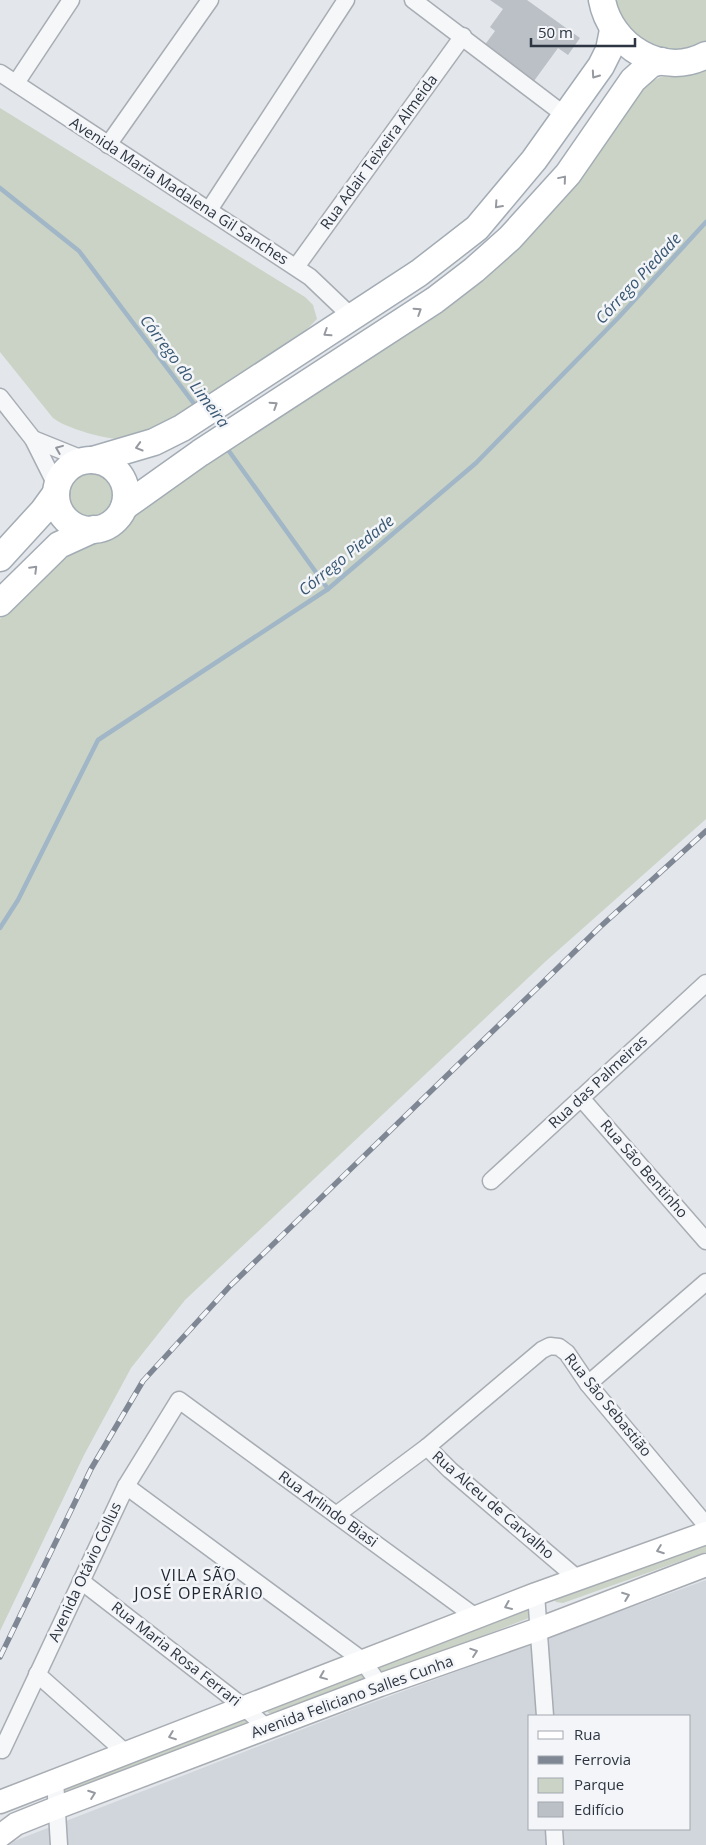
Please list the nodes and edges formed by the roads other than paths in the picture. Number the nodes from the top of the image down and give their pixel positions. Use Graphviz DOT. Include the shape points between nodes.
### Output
graph roads {
  1 [pos="71,0"];
  2 [pos="210,0"];
  3 [pos="346,0"];
  4 [pos="413,0"];
  5 [pos="602,0"];
  6 [pos="613,30"];
  7 [pos="463,36"];
  8 [pos="705,56"];
  9 [pos="662,61"];
  10 [pos="0,73"];
  11 [pos="16,83"];
  12 [pos="566,116"];
  13 [pos="108,145"];
  14 [pos="210,210"];
  15 [pos="296,267"];
  16 [pos="352,317"];
  17 [pos="0,397"];
  18 [pos="33,439"];
  19 [pos="89,460"];
  20 [pos="56,490"];
  21 [pos="124,507"];
  22 [pos="94,529"];
  23 [pos="0,558"];
  24 [pos="0,603"];
  25 [pos="706,983"];
  26 [pos="581,1098"];
  27 [pos="491,1181"];
  28 [pos="706,1241"];
  29 [pos="706,1282"];
  30 [pos="588,1384"];
  31 [pos="178,1400"];
  32 [pos="427,1447"];
  33 [pos="126,1486"];
  34 [pos="336,1515"];
  35 [pos="706,1525"];
  36 [pos="706,1533"];
  37 [pos="706,1565"];
  38 [pos="578,1579"];
  39 [pos="82,1581"];
  40 [pos="536,1594"];
  41 [pos="477,1618"];
  42 [pos="539,1630"];
  43 [pos="362,1660"];
  44 [pos="37,1674"];
  45 [pos="380,1685"];
  46 [pos="245,1708"];
  47 [pos="545,1715"];
  48 [pos="268,1729"];
  49 [pos="2,1750"];
  50 [pos="126,1753"];
  51 [pos="55,1780"];
  52 [pos="0,1802"];
  53 [pos="56,1808"];
  54 [pos="554,1830"];
  55 [pos="0,1836"];
  56 [pos="59,1845"];
  57 [pos="555,1845"];
  1 -- 11 [label="street"];
  2 -- 13 [label="street"];
  3 -- 14 [label="street"];
  4 -- 7 [label="street"];
  5 -- 6 [label="main road"];
  6 -- 9 [label="main road" via="626,45 643,56"];
  6 -- 12 [label="main road, one-way" via="609,50 601,66"];
  7 -- 12 [label="street"];
  7 -- 15 [label="street, Rua Adair Teixeira Almeida"];
  8 -- 9 [label="main road" via="683,62"];
  21 -- 9 [label="main road, one-way" via="200,453 435,300 474,270 510,238 568,174 633,80 651,64"];
  10 -- 11 [label="street, Avenida Maria Madalena Gil Sanches"];
  11 -- 13 [label="street, Avenida Maria Madalena Gil Sanches"];
  12 -- 16 [label="main road, one-way" via="507,195 477,228 419,274"];
  13 -- 14 [label="street, Avenida Maria Madalena Gil Sanches"];
  14 -- 15 [label="street, Avenida Maria Madalena Gil Sanches"];
  15 -- 16 [label="street, Avenida Maria Madalena Gil Sanches"];
  16 -- 19 [label="main road, one-way" via="182,428 154,442"];
  17 -- 18 [label="street"];
  19 -- 18 [label="street, one-way"];
  18 -- 20 [label="street"];
  19 -- 20 [label="main road" via="67,469"];
  19 -- 21 [label="main road" via="105,463 116,470 126,494"];
  20 -- 22 [label="main road" via="57,505 62,515 71,524"];
  20 -- 23 [label="main road" via="43,511"];
  21 -- 22 [label="main road" via="117,518"];
  24 -- 22 [label="main road, one-way" via="59,545"];
  25 -- 26 [label="street, Rua das Palmeiras"];
  26 -- 27 [label="street, Rua das Palmeiras"];
  26 -- 28 [label="street, Rua São Bentinho"];
  29 -- 30 [label="street"];
  30 -- 32 [label="street, Rua São Sebastião" via="567,1353 559,1347 550,1346"];
  30 -- 35 [label="street, Rua São Sebastião"];
  31 -- 33 [label="street, Avenida Otávio Collus"];
  31 -- 34 [label="street, Rua Arlindo Biasi"];
  32 -- 34 [label="street, Rua Alceu de Carvalho"];
  32 -- 38 [label="street, Rua Alceu de Carvalho"];
  33 -- 39 [label="street, Avenida Otávio Collus"];
  33 -- 43 [label="street"];
  34 -- 41 [label="street, Rua Arlindo Biasi"];
  36 -- 38 [label="main road, Avenida Feliciano Salles Cunha, one-way"];
  42 -- 37 [label="main road, Avenida Feliciano Salles Cunha, one-way"];
  38 -- 40 [label="main road, Avenida Feliciano Salles Cunha"];
  39 -- 44 [label="street, Avenida Otávio Collus"];
  39 -- 46 [label="street, Rua Maria Rosa Ferrari"];
  40 -- 41 [label="main road, Avenida Feliciano Salles Cunha, one-way"];
  40 -- 42 [label="street"];
  41 -- 43 [label="main road, Avenida Feliciano Salles Cunha"];
  45 -- 42 [label="main road, Avenida Feliciano Salles Cunha, one-way"];
  42 -- 47 [label="street"];
  43 -- 45 [label="street"];
  43 -- 46 [label="main road, Avenida Feliciano Salles Cunha, one-way"];
  44 -- 49 [label="street, Avenida Otávio Collus"];
  44 -- 50 [label="street"];
  45 -- 48 [label="main road, Avenida Feliciano Salles Cunha"];
  46 -- 48 [label="street, Rua Maria Rosa Ferrari"];
  46 -- 50 [label="main road, Avenida Feliciano Salles Cunha, one-way"];
  53 -- 48 [label="main road, Avenida Feliciano Salles Cunha, one-way"];
  50 -- 51 [label="main road, Avenida Feliciano Salles Cunha"];
  51 -- 52 [label="main road, Avenida Feliciano Salles Cunha"];
  51 -- 53 [label="street"];
  53 -- 55 [label="main road, Avenida Feliciano Salles Cunha" via="16,1824"];
  53 -- 56 [label="street"];
  54 -- 57 [label="street"];
}
